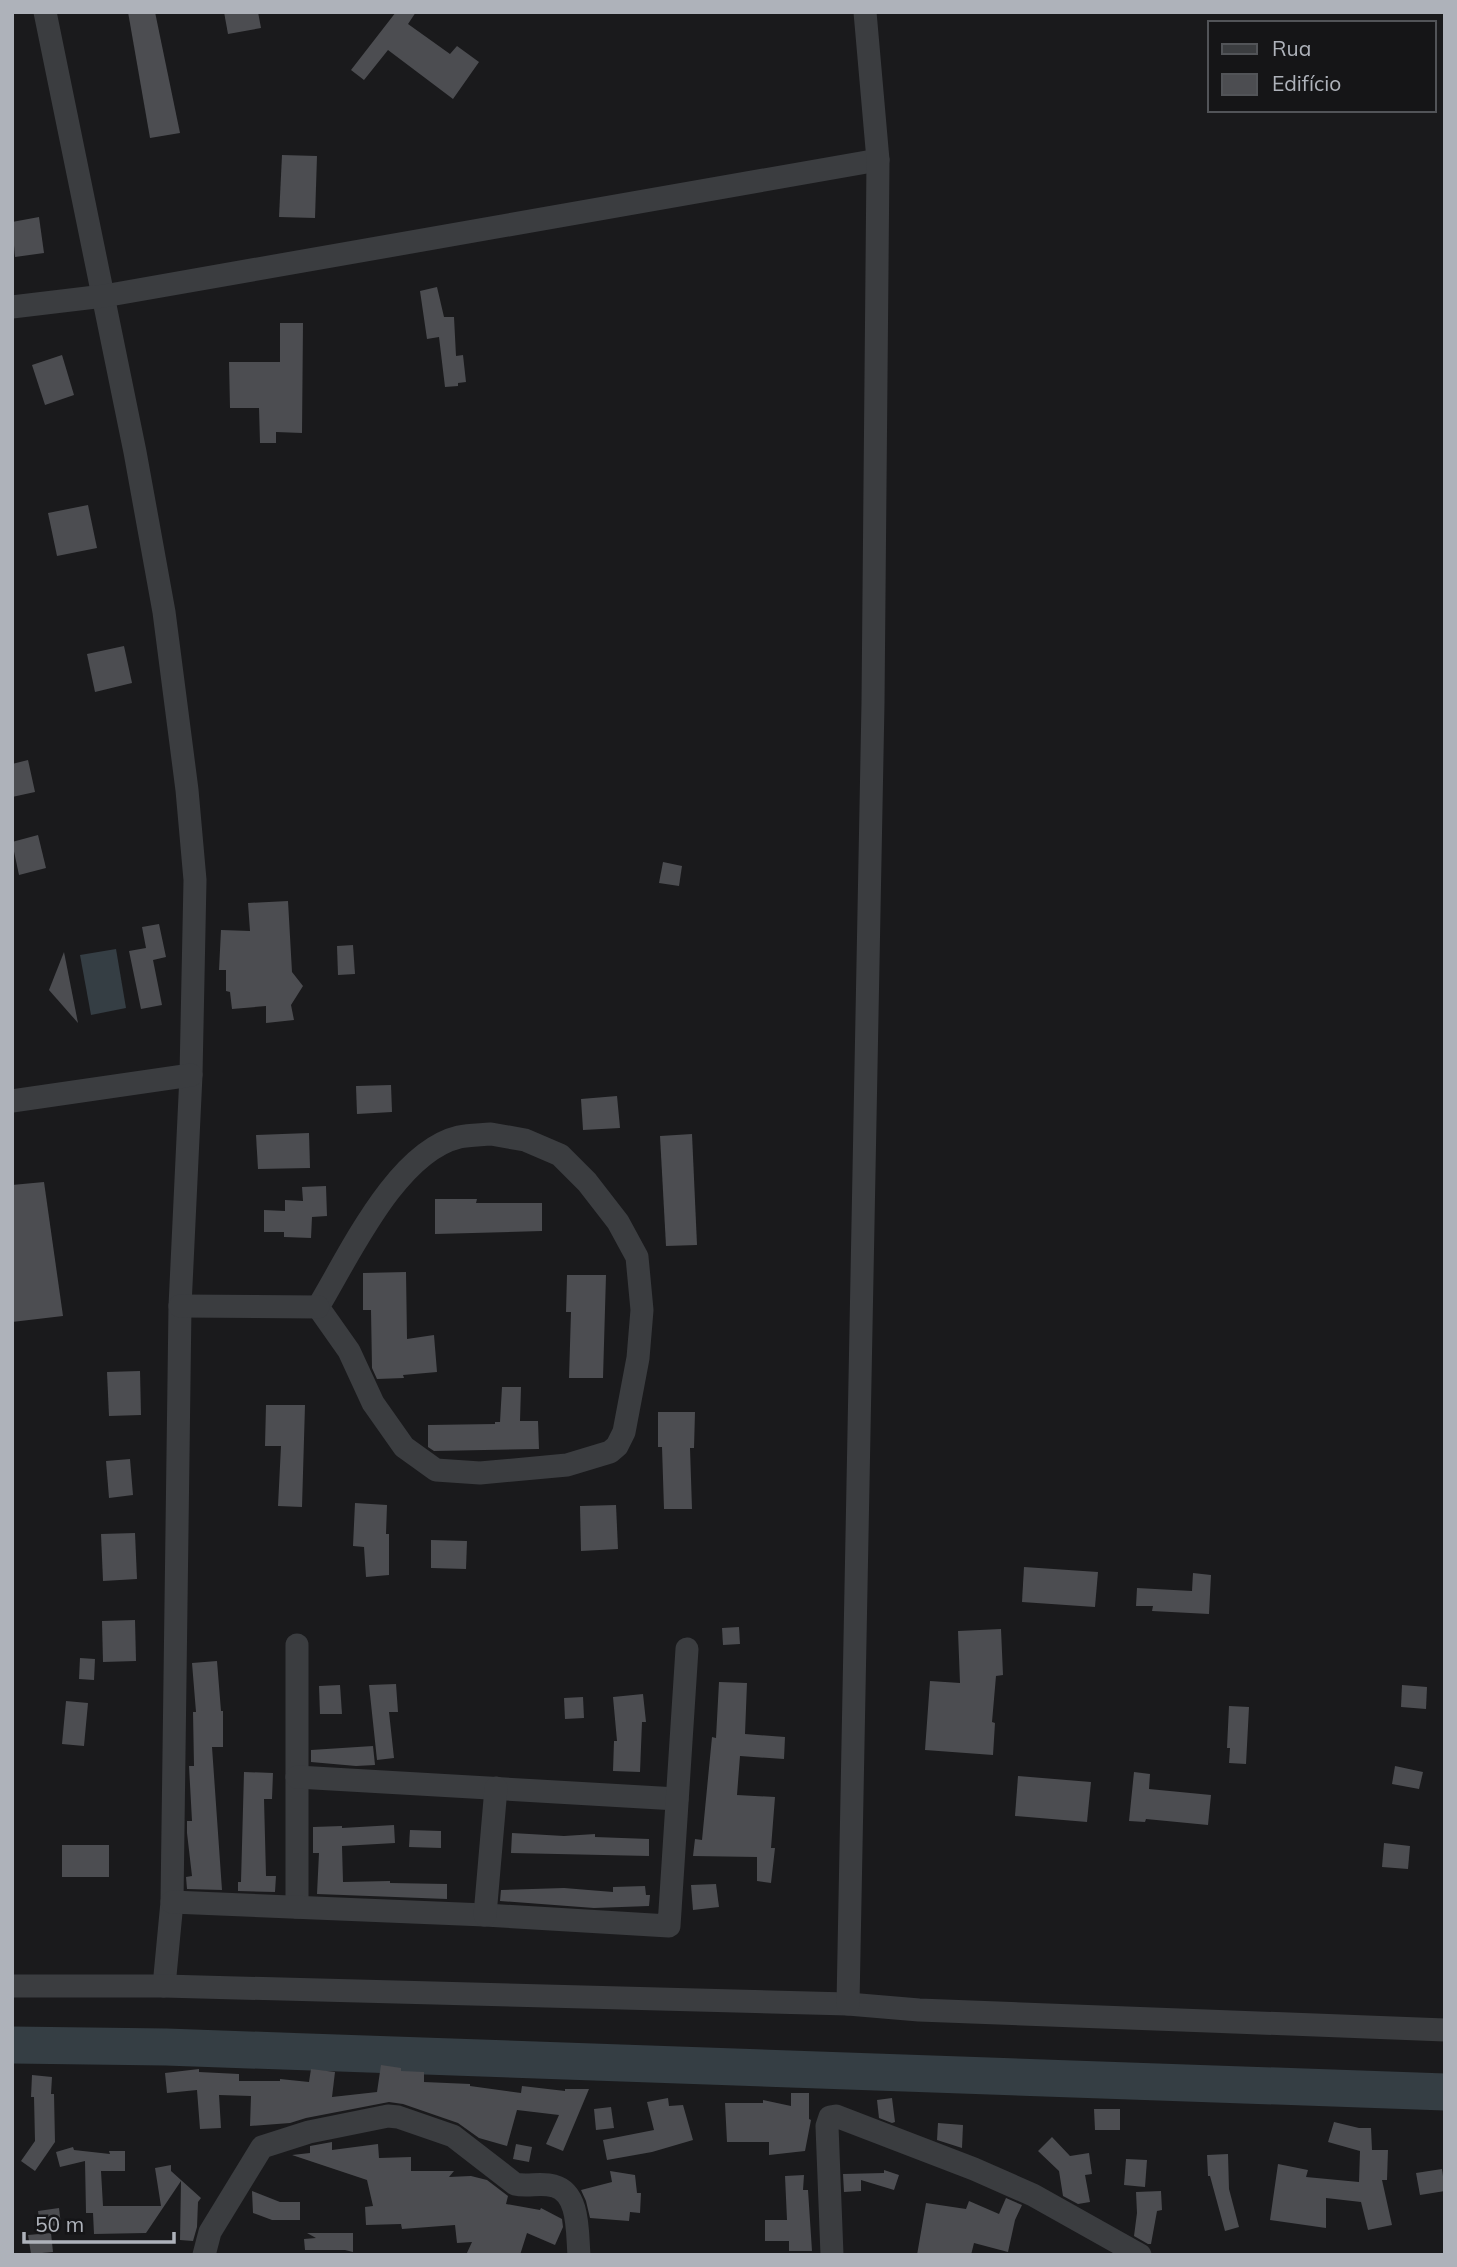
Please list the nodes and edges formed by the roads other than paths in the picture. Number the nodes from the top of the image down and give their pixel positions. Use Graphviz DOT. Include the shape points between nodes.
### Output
graph roads {
  1 [pos="45,12"];
  2 [pos="865,12"];
  3 [pos="878,160"];
  4 [pos="104,296"];
  5 [pos="12,307"];
  6 [pos="191,1075"];
  7 [pos="12,1101"];
  8 [pos="180,1306"];
  9 [pos="318,1307"];
  10 [pos="297,1645"];
  11 [pos="687,1649"];
  12 [pos="297,1777"];
  13 [pos="496,1788"];
  14 [pos="677,1799"];
  15 [pos="172,1902"];
  16 [pos="298,1907"];
  17 [pos="485,1915"];
  18 [pos="12,1986"];
  19 [pos="164,1986"];
  20 [pos="848,2004"];
  21 [pos="1445,2030"];
  22 [pos="204,2255"];
  23 [pos="579,2255"];
  24 [pos="832,2255"];
  25 [pos="1140,2255"];
  1 -- 4 [label="street"];
  2 -- 3 [label="street"];
  3 -- 4 [label="street"];
  3 -- 20 [label="street" via="873,703"];
  4 -- 5 [label="street"];
  4 -- 6 [label="street" via="164,612 187,790 195,880"];
  6 -- 7 [label="street"];
  6 -- 8 [label="street"];
  8 -- 9 [label="street"];
  8 -- 15 [label="street"];
  9 -- 9 [label="street" via="386,1197 406,1170 431,1150 457,1138 491,1134 525,1140 560,1155 618,1222 637,1257 642,1310 622,1440 610,1452 567,1465 480,1472 436,1469 404,1447"];
  10 -- 12 [label="street"];
  11 -- 14 [label="street"];
  12 -- 13 [label="street"];
  12 -- 16 [label="street"];
  13 -- 14 [label="street"];
  13 -- 17 [label="street"];
  14 -- 17 [label="street" via="669,1926"];
  15 -- 16 [label="street"];
  15 -- 19 [label="street"];
  16 -- 17 [label="street"];
  18 -- 19 [label="street"];
  19 -- 20 [label="street"];
  20 -- 21 [label="street"];
  22 -- 23 [label="street" via="210,2232 262,2147 388,2116 453,2137 515,2184 559,2188 572,2200"];
  24 -- 25 [label="street" via="827,2126 830,2117 836,2116 1033,2195"];
}
